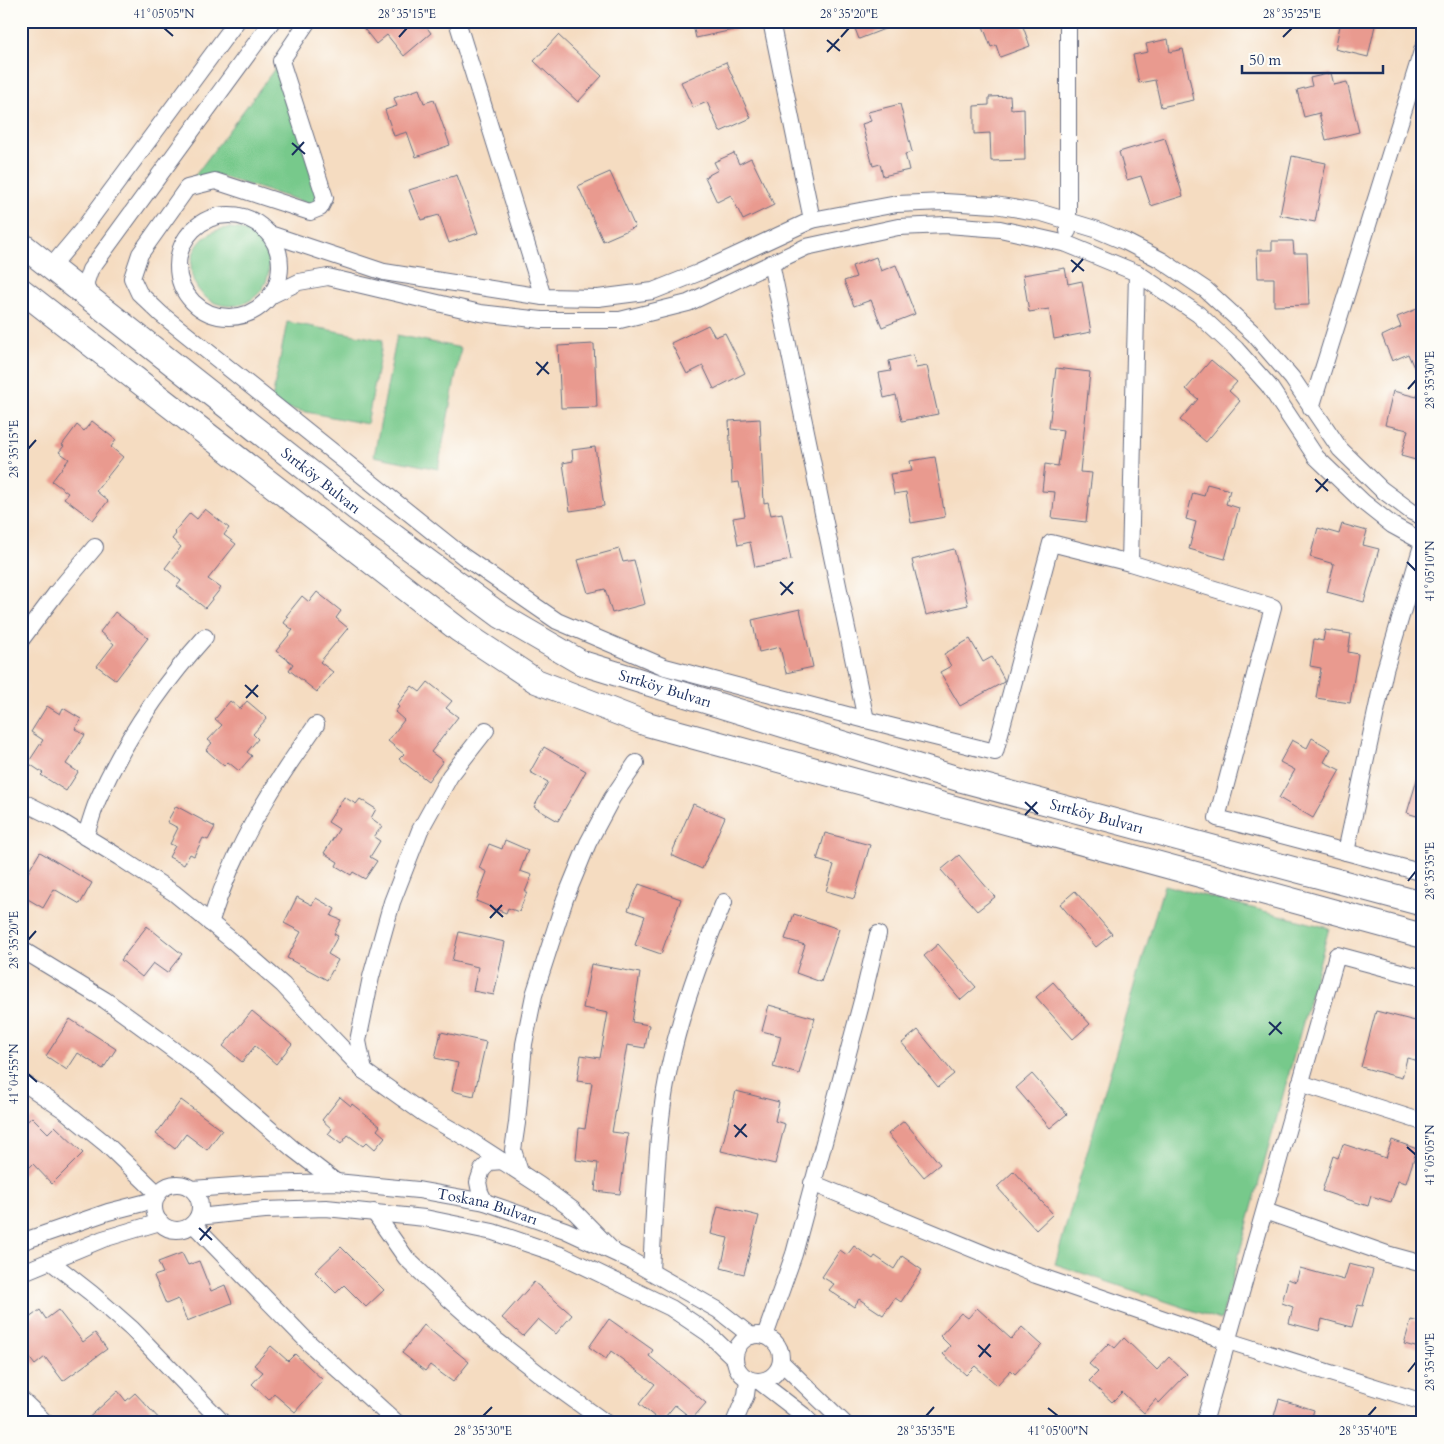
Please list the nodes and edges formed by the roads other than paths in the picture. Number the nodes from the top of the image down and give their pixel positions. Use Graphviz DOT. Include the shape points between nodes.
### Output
graph roads {
  1 [pos="237,21"];
  2 [pos="272,21"];
  3 [pos="308,21"];
  4 [pos="457,21"];
  5 [pos="771,21"];
  6 [pos="1068,21"];
  7 [pos="1423,48"];
  8 [pos="812,220"];
  9 [pos="1069,222"];
  10 [pos="270,234"];
  11 [pos="21,244"];
  12 [pos="1067,244"];
  13 [pos="771,263"];
  14 [pos="51,267"];
  15 [pos="1138,273"];
  16 [pos="24,292"];
  17 [pos="87,295"];
  18 [pos="272,295"];
  19 [pos="543,298"];
  20 [pos="65,324"];
  21 [pos="1311,408"];
  22 [pos="1423,517"];
  23 [pos="1423,542"];
  24 [pos="95,547"];
  25 [pos="1130,563"];
  26 [pos="440,571"];
  27 [pos="418,598"];
  28 [pos="205,637"];
  29 [pos="21,640"];
  30 [pos="668,690"];
  31 [pos="866,720"];
  32 [pos="316,725"];
  33 [pos="657,726"];
  34 [pos="486,730"];
  35 [pos="636,763"];
  36 [pos="21,801"];
  37 [pos="1093,815"];
  38 [pos="85,837"];
  39 [pos="1086,844"];
  40 [pos="1346,852"];
  41 [pos="1423,873"];
  42 [pos="724,902"];
  43 [pos="1423,904"];
  44 [pos="210,923"];
  45 [pos="878,934"];
  46 [pos="1423,936"];
  47 [pos="21,949"];
  48 [pos="1423,978"];
  49 [pos="364,1071"];
  50 [pos="21,1081"];
  51 [pos="1300,1083"];
  52 [pos="1423,1122"];
  53 [pos="503,1161"];
  54 [pos="520,1172"];
  55 [pos="336,1182"];
  56 [pos="812,1183"];
  57 [pos="192,1189"];
  58 [pos="157,1197"];
  59 [pos="485,1202"];
  60 [pos="1265,1211"];
  61 [pos="374,1212"];
  62 [pos="195,1220"];
  63 [pos="160,1222"];
  64 [pos="22,1240"];
  65 [pos="614,1252"];
  66 [pos="50,1261"];
  67 [pos="1423,1264"];
  68 [pos="651,1271"];
  69 [pos="21,1273"];
  70 [pos="758,1336"];
  71 [pos="1228,1341"];
  72 [pos="735,1359"];
  73 [pos="781,1362"];
  74 [pos="754,1381"];
  75 [pos="21,1399"];
  76 [pos="1423,1402"];
  77 [pos="46,1423"];
  78 [pos="224,1423"];
  79 [pos="397,1423"];
  80 [pos="606,1423"];
  81 [pos="734,1423"];
  82 [pos="810,1423"];
  83 [pos="844,1423"];
  84 [pos="1204,1423"];
  1 -- 14 [label="street" via="83,229"];
  2 -- 17 [label="street" via="90,270 86,282"];
  3 -- 31 [label="street" via="281,61 325,198 320,208 310,212 215,181 187,188 140,254 132,278 139,293 464,557 557,621 666,667"];
  4 -- 19 [label="street"];
  5 -- 8 [label="street"];
  6 -- 9 [label="street"];
  7 -- 21 [label="street"];
  8 -- 9 [label="street" via="897,204 944,202 995,205 1042,213"];
  8 -- 19 [label="street" via="653,291 598,298"];
  9 -- 12 [label="street"];
  9 -- 21 [label="street" via="1126,242 1161,260 1206,290 1254,334 1292,378"];
  10 -- 18 [label="street" via="281,264 279,280"];
  10 -- 18 [label="street" via="243,216 227,214 211,218 184,240 178,257 178,275 196,306 212,315 230,318 247,314 261,307"];
  10 -- 19 [label="street" via="384,272"];
  11 -- 14 [label="main road, Sırtköy Bulvarı"];
  12 -- 13 [label="street" via="991,229 947,225 898,227 806,247"];
  12 -- 15 [label="street"];
  13 -- 18 [label="street" via="688,303 620,320 542,320 480,313 328,277 299,282"];
  13 -- 31 [label="street"];
  14 -- 16 [label="main road"];
  14 -- 17 [label="main road, Sırtköy Bulvarı"];
  15 -- 23 [label="street" via="1198,314 1236,348 1269,386 1316,457 1363,502 1392,525"];
  15 -- 25 [label="street"];
  16 -- 20 [label="main road, Sırtköy Bulvarı"];
  17 -- 20 [label="main road"];
  17 -- 26 [label="main road, Sırtköy Bulvarı"];
  20 -- 27 [label="main road, Sırtköy Bulvarı"];
  21 -- 22 [label="street" via="1340,449 1360,469 1381,489"];
  23 -- 40 [label="street" via="1385,670"];
  24 -- 29 [label="street"];
  25 -- 31 [label="street" via="1050,543 995,752"];
  25 -- 40 [label="street" via="1273,607 1217,818"];
  26 -- 27 [label="main road"];
  26 -- 30 [label="main road, Sırtköy Bulvarı" via="501,616 582,663"];
  27 -- 33 [label="main road, Sırtköy Bulvarı" via="459,630 536,681"];
  28 -- 38 [label="street" via="178,667 119,756 98,799"];
  30 -- 33 [label="main road"];
  30 -- 37 [label="main road, Sırtköy Bulvarı" via="962,780"];
  32 -- 44 [label="street" via="271,792 243,843"];
  33 -- 39 [label="main road, Sırtköy Bulvarı"];
  34 -- 49 [label="street" via="450,776 420,830 392,902 371,977 358,1041"];
  35 -- 54 [label="street" via="612,798 588,843 562,907 534,996 524,1044 513,1150"];
  36 -- 38 [label="street"];
  37 -- 39 [label="main road"];
  37 -- 43 [label="main road, Sırtköy Bulvarı"];
  38 -- 44 [label="street" via="174,893"];
  39 -- 46 [label="main road, Sırtköy Bulvarı"];
  40 -- 41 [label="street"];
  42 -- 68 [label="street" via="686,999 666,1083"];
  44 -- 49 [label="street" via="283,985"];
  45 -- 56 [label="street"];
  47 -- 55 [label="street" via="105,1000 206,1074"];
  48 -- 51 [label="street" via="1338,955"];
  49 -- 53 [label="street" via="423,1113"];
  50 -- 58 [label="street" via="106,1144"];
  51 -- 52 [label="street"];
  51 -- 60 [label="street"];
  53 -- 54 [label="street"];
  53 -- 59 [label="street" via="490,1162 482,1170 478,1182"];
  54 -- 65 [label="street" via="573,1210"];
  55 -- 57 [label="street, Toskana Bulvarı"];
  55 -- 59 [label="street, Toskana Bulvarı" via="418,1190"];
  56 -- 70 [label="street" via="794,1254"];
  56 -- 71 [label="street" via="1036,1275"];
  57 -- 58 [label="street, Toskana Bulvarı" via="170,1185"];
  57 -- 62 [label="street" via="200,1202"];
  58 -- 63 [label="street" via="154,1208"];
  58 -- 64 [label="street, Toskana Bulvarı"];
  59 -- 65 [label="street, Toskana Bulvarı" via="565,1230"];
  60 -- 67 [label="street"];
  60 -- 71 [label="street"];
  61 -- 62 [label="street, Toskana Bulvarı" via="326,1208 265,1210"];
  61 -- 72 [label="street, Toskana Bulvarı" via="425,1218 493,1232 561,1255 671,1308 708,1333"];
  61 -- 80 [label="street" via="406,1258 449,1299 492,1337"];
  62 -- 63 [label="street, Toskana Bulvarı" via="180,1230 172,1230"];
  62 -- 79 [label="street" via="309,1343"];
  63 -- 66 [label="street"];
  65 -- 68 [label="street, Toskana Bulvarı"];
  66 -- 69 [label="street"];
  66 -- 78 [label="street" via="132,1329"];
  68 -- 70 [label="street, Toskana Bulvarı"];
  70 -- 72 [label="street" via="744,1339"];
  70 -- 73 [label="street, Toskana Bulvarı" via="774,1341 779,1347"];
  71 -- 76 [label="street"];
  71 -- 84 [label="street"];
  72 -- 74 [label="street, Toskana Bulvarı" via="740,1373"];
  73 -- 74 [label="street" via="774,1376"];
  73 -- 83 [label="street, Toskana Bulvarı"];
  74 -- 81 [label="street"];
  74 -- 82 [label="street, Toskana Bulvarı"];
  75 -- 77 [label="street"];
}
